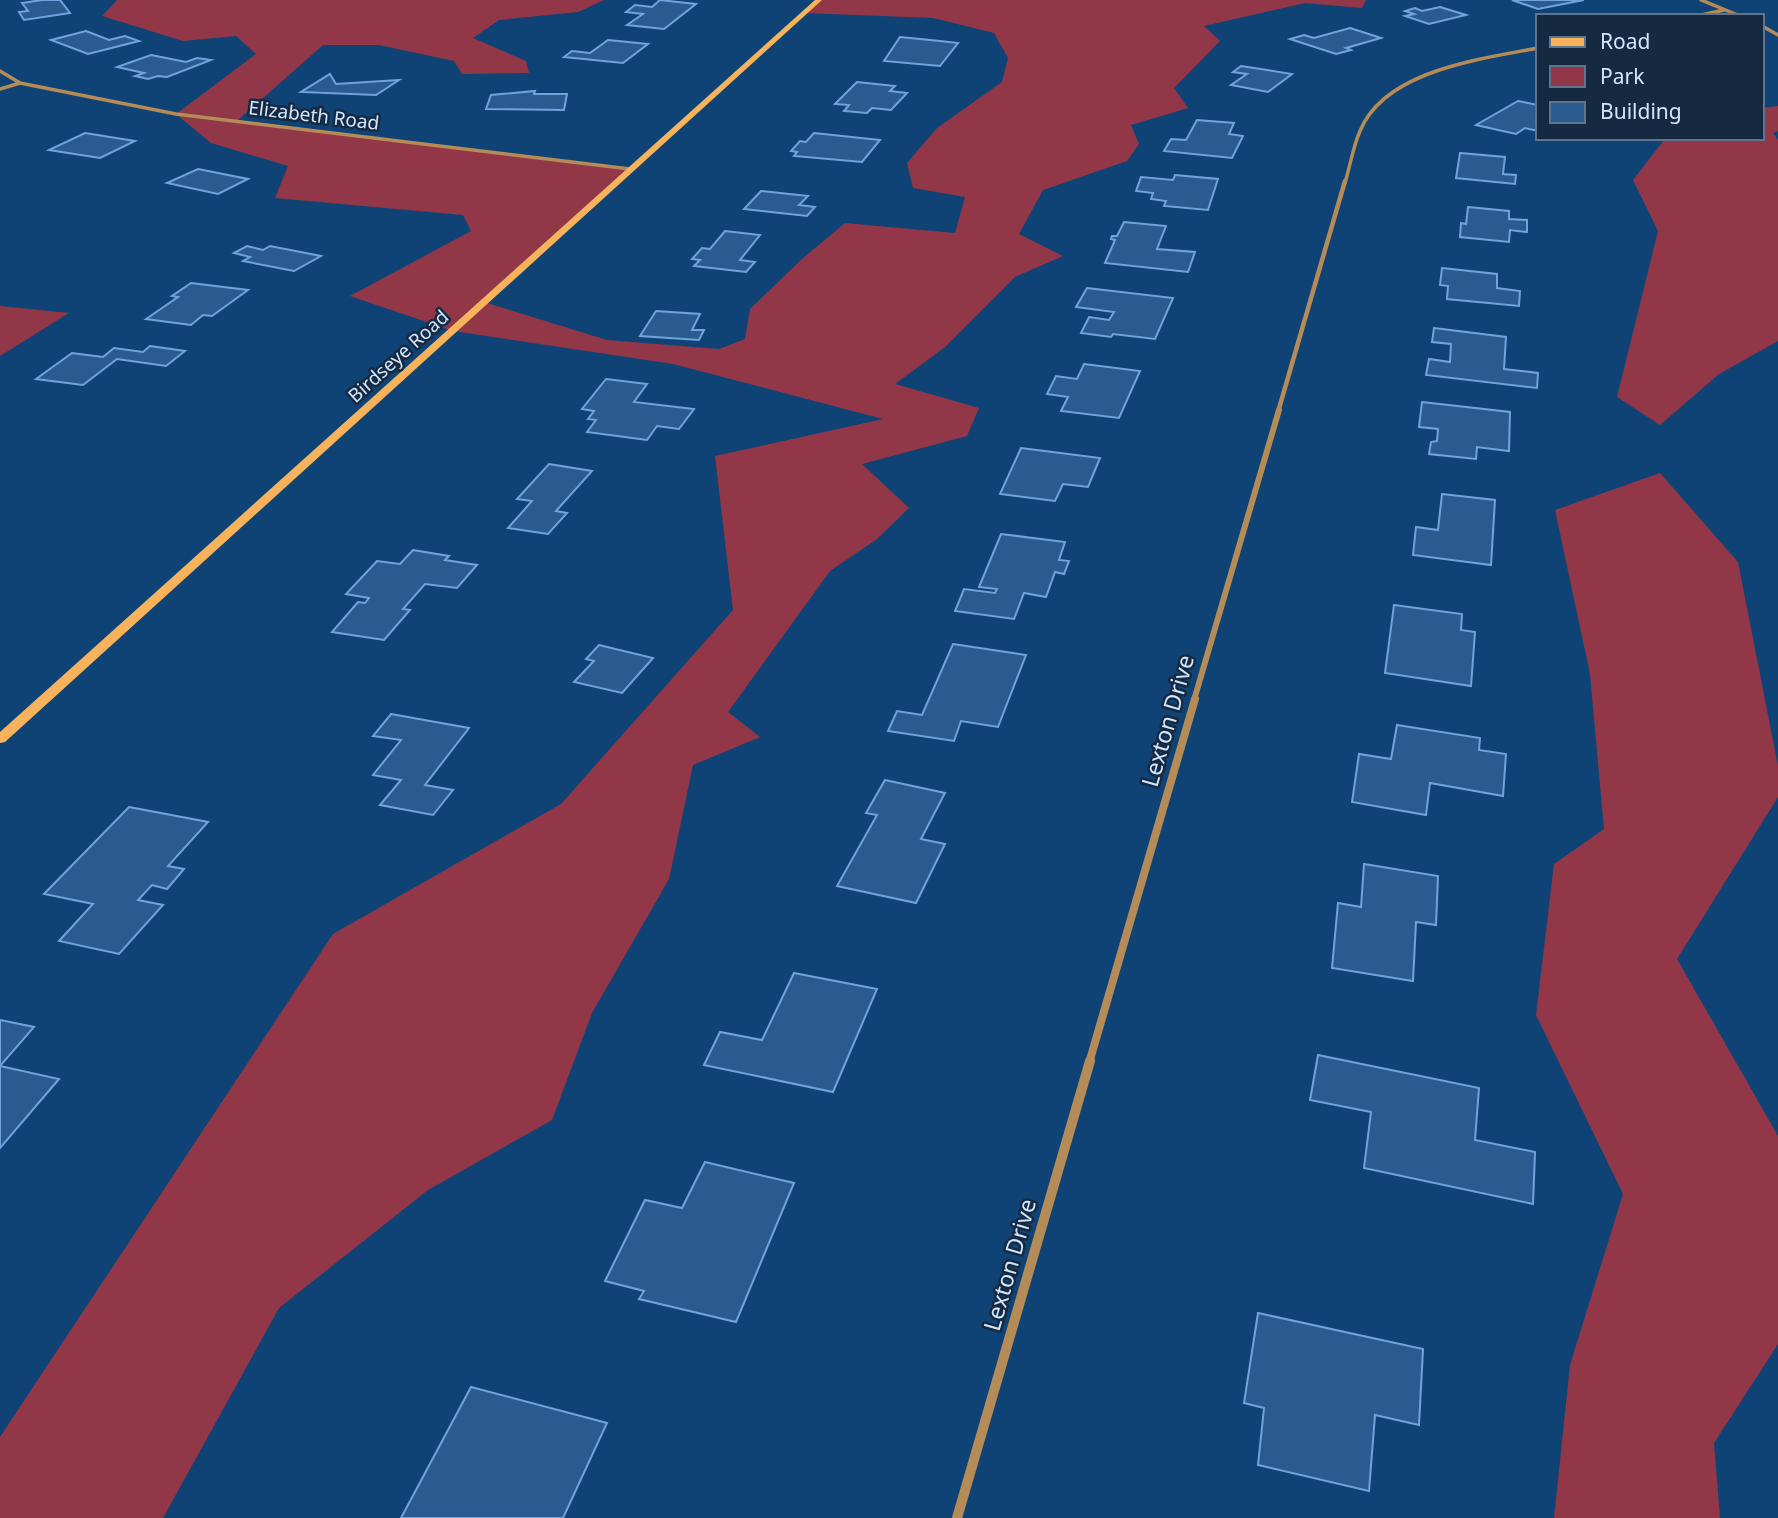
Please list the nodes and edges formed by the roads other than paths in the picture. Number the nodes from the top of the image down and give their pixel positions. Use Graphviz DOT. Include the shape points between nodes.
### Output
graph roads {
  1 [pos="819,0"];
  2 [pos="1701,0"];
  3 [pos="1727,10"];
  4 [pos="1708,14"];
  5 [pos="1736,14"];
  6 [pos="1536,48"];
  7 [pos="0,71"];
  8 [pos="20,83"];
  9 [pos="0,89"];
  10 [pos="630,169"];
  11 [pos="0,739"];
  12 [pos="957,1518"];
  1 -- 10 [label="main road, Birdseye Road"];
  2 -- 3 [label="street"];
  3 -- 4 [label="street"];
  3 -- 5 [label="street"];
  6 -- 12 [label="street, Lexton Drive" via="1420,78 1381,101 1360,130"];
  7 -- 8 [label="street, Elizabeth Road"];
  8 -- 9 [label="street"];
  8 -- 10 [label="street, Elizabeth Road" via="176,114"];
  10 -- 11 [label="main road, Birdseye Road"];
}
